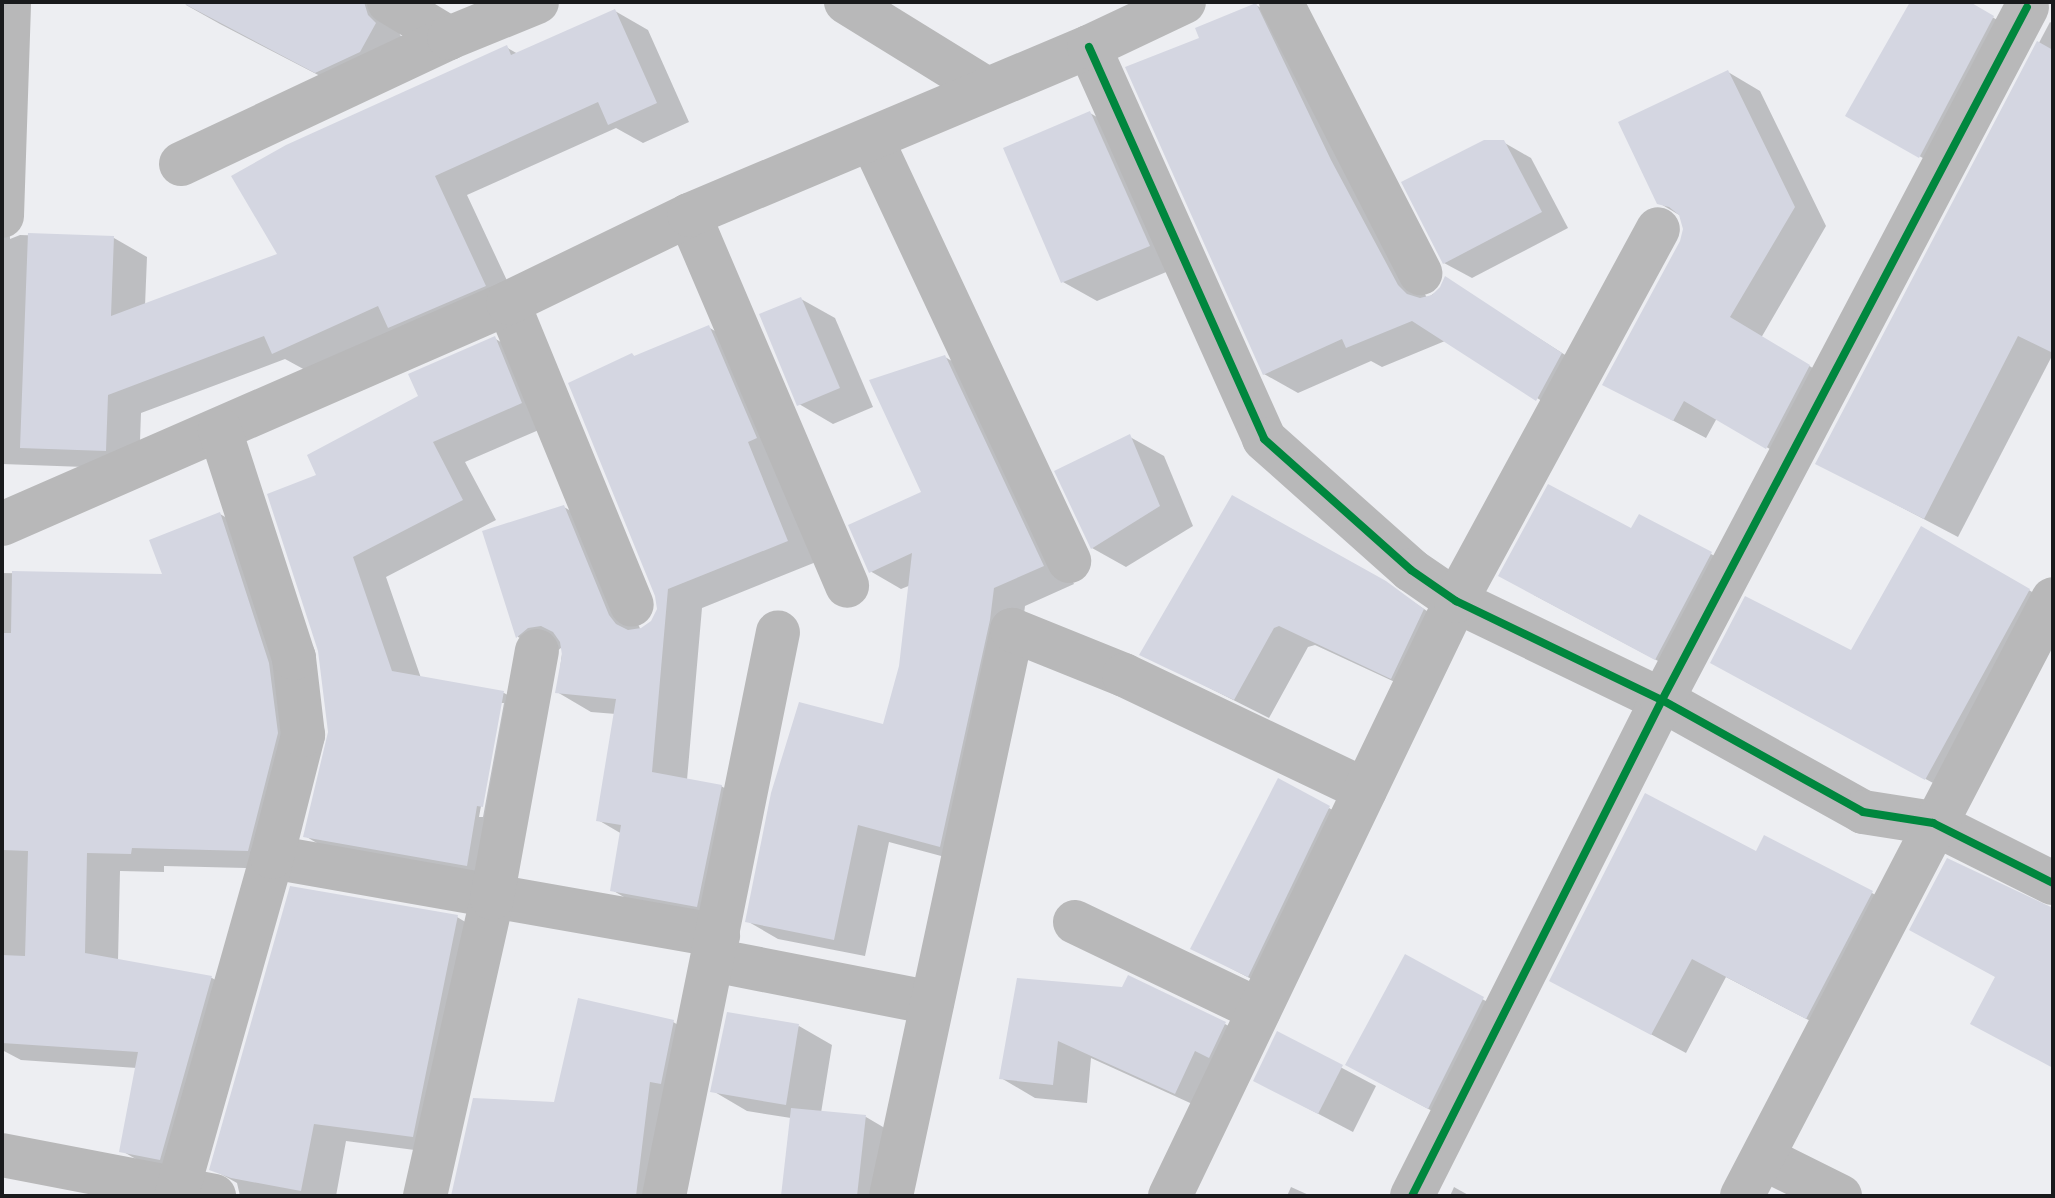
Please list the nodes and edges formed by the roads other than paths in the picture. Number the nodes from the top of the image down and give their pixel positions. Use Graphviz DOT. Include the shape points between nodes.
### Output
graph roads {
  1 [pos="9,2"];
  2 [pos="389,2"];
  3 [pos="537,2"];
  4 [pos="846,2"];
  5 [pos="1184,2"];
  6 [pos="1281,2"];
  7 [pos="2032,9"];
  8 [pos="449,38"];
  9 [pos="1089,47"];
  10 [pos="987,89"];
  11 [pos="872,140"];
  12 [pos="181,164"];
  13 [pos="689,215"];
  14 [pos="2,216"];
  15 [pos="1658,229"];
  16 [pos="1420,273"];
  17 [pos="508,303"];
  18 [pos="220,430"];
  19 [pos="2,524"];
  20 [pos="1069,561"];
  21 [pos="847,586"];
  22 [pos="2053,599"];
  23 [pos="1456,601"];
  24 [pos="632,605"];
  25 [pos="778,632"];
  26 [pos="537,651"];
  27 [pos="1662,700"];
  28 [pos="1365,790"];
  29 [pos="1933,823"];
  30 [pos="272,857"];
  31 [pos="2053,883"];
  32 [pos="492,898"];
  33 [pos="1075,922"];
  34 [pos="715,948"];
  35 [pos="932,1003"];
  36 [pos="1259,1010"];
  37 [pos="2,1155"];
  38 [pos="1763,1158"];
  39 [pos="189,1193"];
  40 [pos="425,1196"];
  41 [pos="664,1196"];
  42 [pos="891,1196"];
  43 [pos="1170,1196"];
  44 [pos="1412,1196"];
  45 [pos="1742,1196"];
  46 [pos="1840,1196"];
  1 -- 14 [label="street"];
  2 -- 8 [label="street"];
  3 -- 8 [label="street"];
  4 -- 10 [label="street"];
  5 -- 9 [label="street"];
  6 -- 16 [label="street"];
  7 -- 27 [label="street"];
  8 -- 12 [label="street"];
  9 -- 10 [label="street"];
  9 -- 23 [label="street" via="1264,439 1411,570"];
  10 -- 11 [label="street"];
  11 -- 13 [label="street"];
  11 -- 20 [label="street"];
  13 -- 17 [label="street"];
  13 -- 21 [label="street"];
  15 -- 23 [label="street"];
  17 -- 18 [label="street"];
  17 -- 24 [label="street"];
  18 -- 19 [label="street"];
  18 -- 30 [label="street" via="294,658 303,735"];
  22 -- 29 [label="street"];
  23 -- 27 [label="street"];
  23 -- 28 [label="street"];
  25 -- 34 [label="street"];
  26 -- 32 [label="street"];
  27 -- 29 [label="street" via="1863,812"];
  27 -- 44 [label="street"];
  28 -- 35 [label="street" via="1124,675 1012,630"];
  28 -- 36 [label="street"];
  29 -- 31 [label="street"];
  29 -- 38 [label="street"];
  30 -- 32 [label="street"];
  30 -- 39 [label="street"];
  32 -- 34 [label="street"];
  32 -- 40 [label="street"];
  33 -- 36 [label="street"];
  34 -- 35 [label="street"];
  34 -- 41 [label="street"];
  35 -- 42 [label="street"];
  36 -- 43 [label="street"];
  37 -- 39 [label="street"];
  38 -- 45 [label="street"];
  38 -- 46 [label="street"];
}
